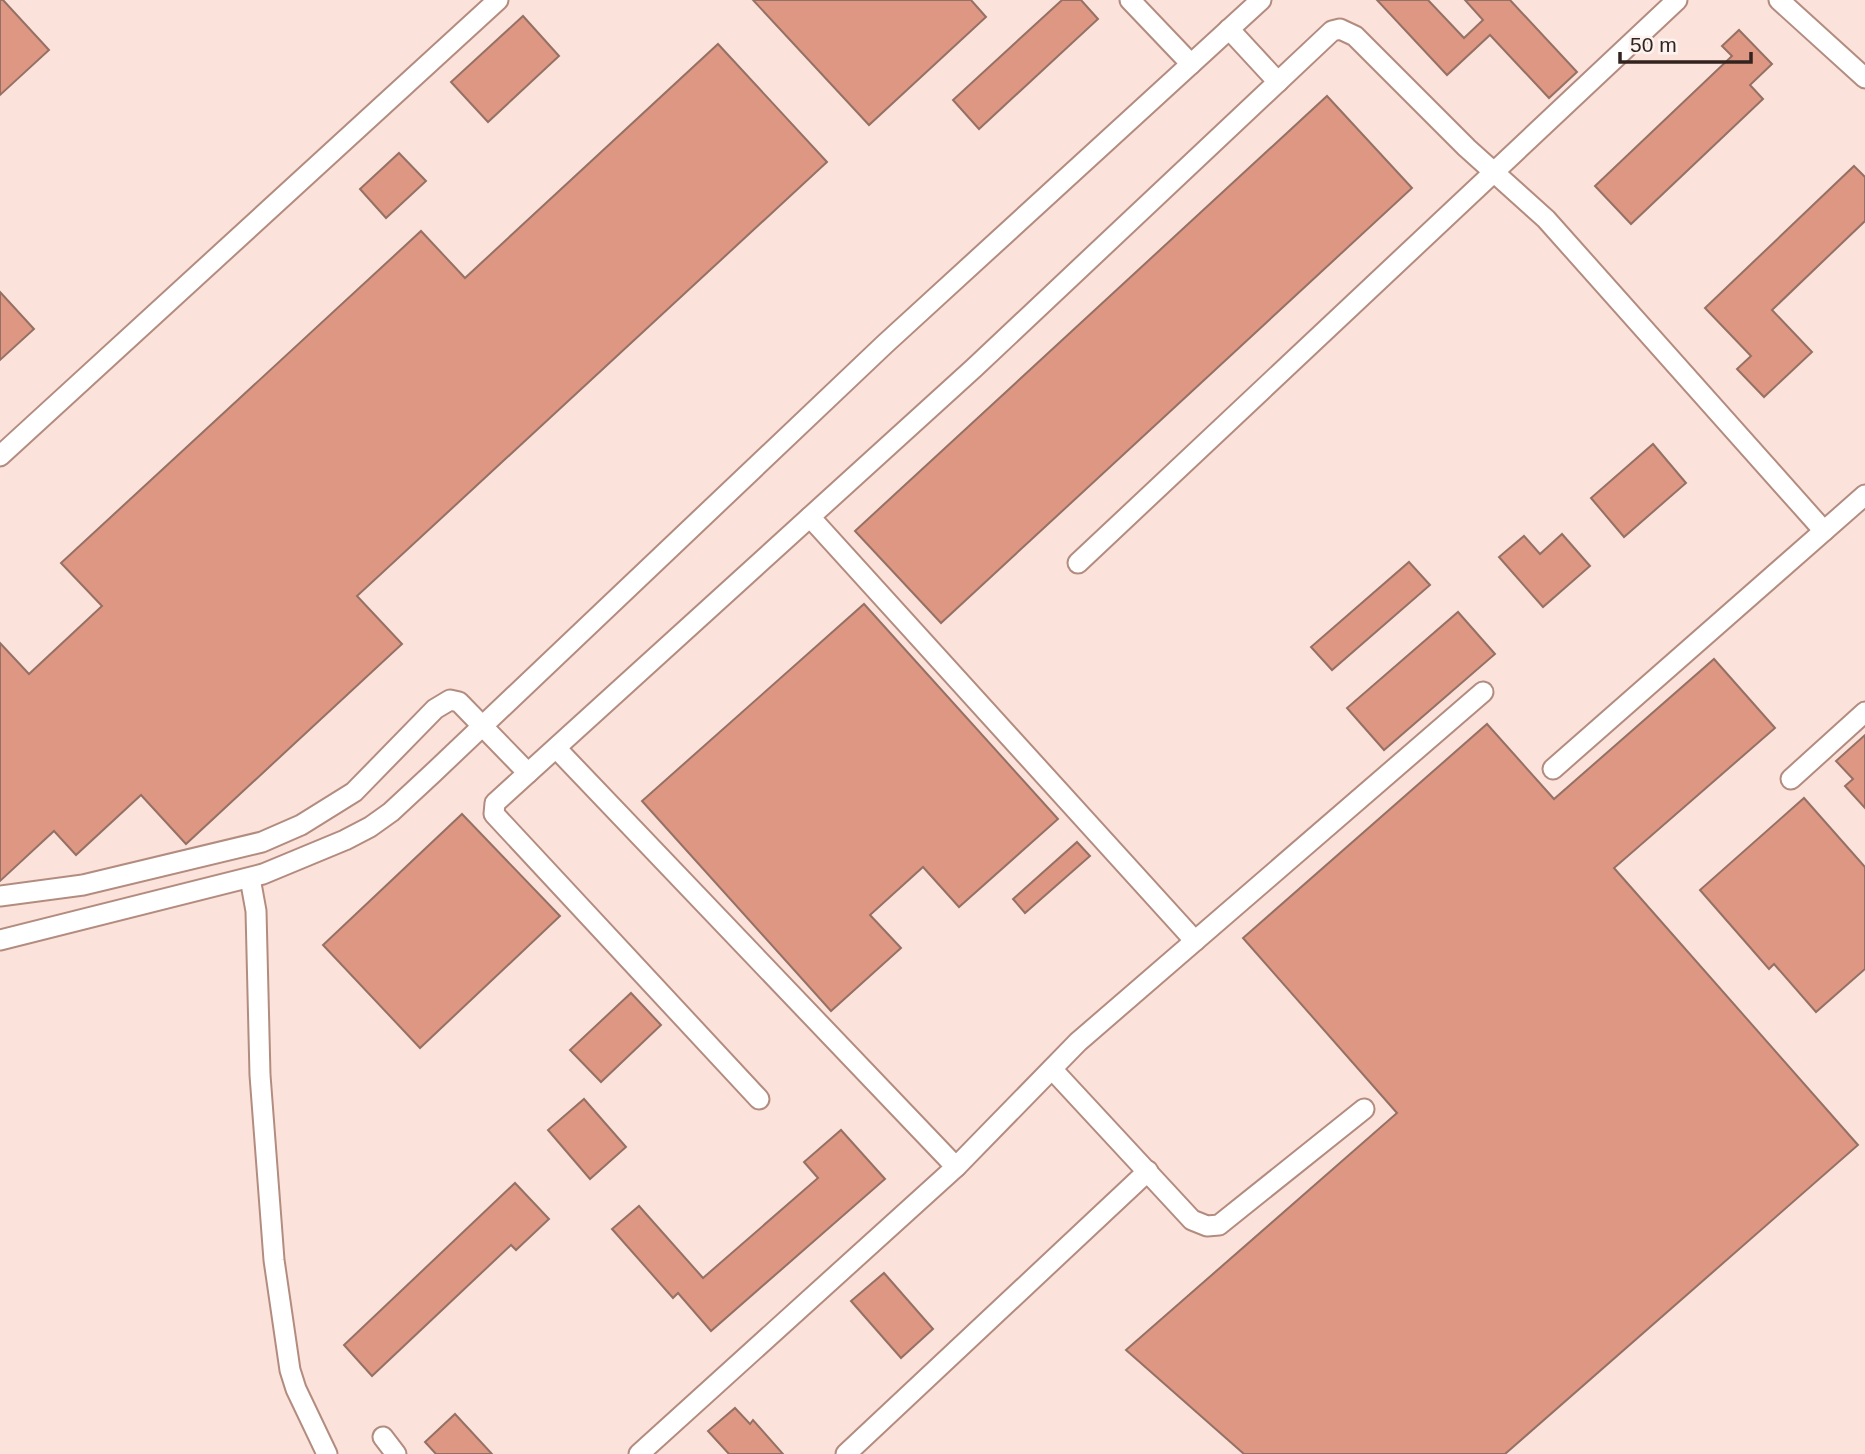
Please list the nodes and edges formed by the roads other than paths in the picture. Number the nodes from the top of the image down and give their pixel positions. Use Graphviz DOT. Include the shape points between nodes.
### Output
graph roads {
  1 [pos="498,0"];
  2 [pos="1130,0"];
  3 [pos="1261,0"];
  4 [pos="1677,0"];
  5 [pos="1779,0"];
  6 [pos="1229,29"];
  7 [pos="1191,64"];
  8 [pos="1865,78"];
  9 [pos="1278,82"];
  10 [pos="1493,171"];
  11 [pos="0,456"];
  12 [pos="1865,495"];
  13 [pos="810,517"];
  14 [pos="1824,531"];
  15 [pos="1078,563"];
  16 [pos="1483,692"];
  17 [pos="1865,712"];
  18 [pos="483,726"];
  19 [pos="556,748"];
  20 [pos="1553,769"];
  21 [pos="528,773"];
  22 [pos="1791,779"];
  23 [pos="250,878"];
  24 [pos="0,896"];
  25 [pos="0,940"];
  26 [pos="1195,941"];
  27 [pos="1052,1069"];
  28 [pos="759,1099"];
  29 [pos="1364,1108"];
  30 [pos="956,1167"];
  31 [pos="1148,1171"];
  32 [pos="383,1437"];
  33 [pos="327,1454"];
  34 [pos="396,1454"];
  35 [pos="639,1454"];
  36 [pos="846,1454"];
  1 -- 11 [label="street"];
  2 -- 7 [label="street"];
  3 -- 6 [label="street"];
  4 -- 10 [label="street"];
  5 -- 8 [label="street"];
  6 -- 7 [label="street"];
  6 -- 9 [label="street"];
  7 -- 18 [label="street" via="885,344"];
  9 -- 10 [label="street" via="1332,30 1340,29 1355,36"];
  9 -- 13 [label="street"];
  10 -- 14 [label="street" via="1546,219"];
  10 -- 15 [label="street"];
  12 -- 14 [label="street"];
  13 -- 19 [label="street"];
  13 -- 26 [label="street"];
  14 -- 20 [label="street"];
  16 -- 26 [label="street"];
  17 -- 22 [label="street"];
  18 -- 21 [label="street"];
  18 -- 23 [label="street" via="379,821 345,840"];
  18 -- 24 [label="street" via="459,702 450,700 435,709 354,792 262,842 83,885"];
  19 -- 21 [label="street"];
  19 -- 30 [label="street"];
  21 -- 28 [label="street" via="495,803 494,814"];
  23 -- 25 [label="street"];
  23 -- 33 [label="street" via="256,911 260,1075 274,1259 290,1370"];
  26 -- 27 [label="street"];
  27 -- 30 [label="street"];
  27 -- 31 [label="street"];
  29 -- 31 [label="street" via="1219,1225 1192,1220"];
  30 -- 35 [label="street"];
  31 -- 36 [label="street"];
  32 -- 34 [label="street"];
}
